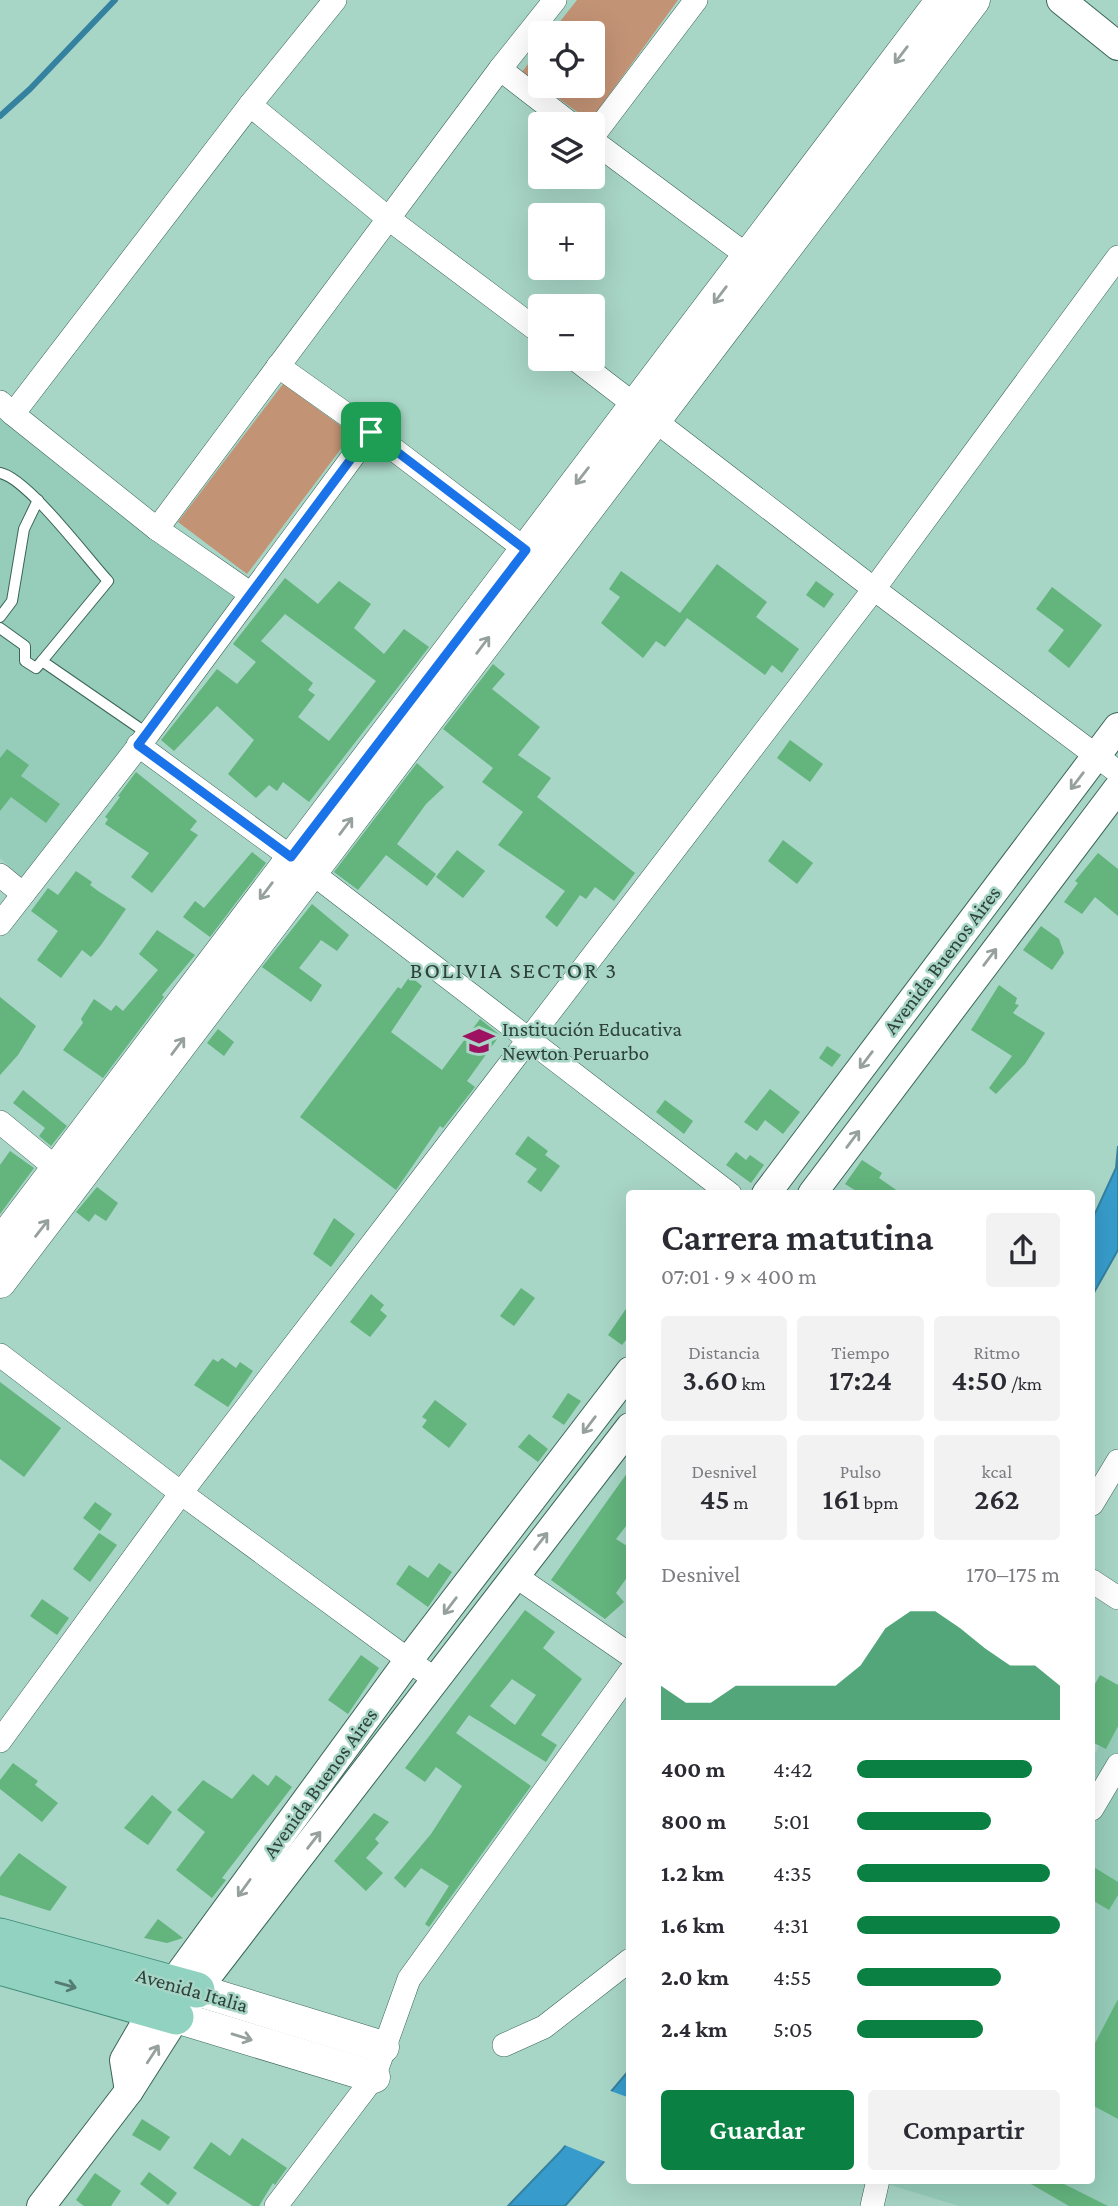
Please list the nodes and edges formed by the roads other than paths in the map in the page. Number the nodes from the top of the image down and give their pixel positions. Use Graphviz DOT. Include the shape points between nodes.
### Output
graph roads {
  1 [pos="335,0"];
  2 [pos="555,0"];
  3 [pos="696,0"];
  4 [pos="1060,0"];
  5 [pos="960,2"];
  6 [pos="1118,46"];
  7 [pos="500,69"];
  8 [pos="250,105"];
  9 [pos="556,112"];
  10 [pos="605,123"];
  11 [pos="605,148"];
  12 [pos="389,219"];
  13 [pos="749,257"];
  14 [pos="1118,257"];
  15 [pos="528,323"];
  16 [pos="278,366"];
  17 [pos="591,371"];
  18 [pos="7,408"];
  19 [pos="646,412"];
  20 [pos="371,432"];
  21 [pos="0,473"];
  22 [pos="38,500"];
  23 [pos="157,529"];
  24 [pos="526,550"];
  25 [pos="874,589"];
  26 [pos="251,594"];
  27 [pos="0,617"];
  28 [pos="0,628"];
  29 [pos="42,661"];
  30 [pos="1118,727"];
  31 [pos="143,740"];
  32 [pos="1107,764"];
  33 [pos="1118,788"];
  34 [pos="301,864"];
  35 [pos="0,875"];
  36 [pos="23,894"];
  37 [pos="0,924"];
  38 [pos="527,1038"];
  39 [pos="0,1122"];
  40 [pos="57,1168"];
  41 [pos="725,1190"];
  42 [pos="768,1190"];
  43 [pos="815,1190"];
  44 [pos="0,1244"];
  45 [pos="0,1282"];
  46 [pos="0,1355"];
  47 [pos="626,1376"];
  48 [pos="626,1432"];
  49 [pos="1118,1461"];
  50 [pos="181,1493"];
  51 [pos="1095,1499"];
  52 [pos="514,1575"];
  53 [pos="1095,1583"];
  54 [pos="1118,1598"];
  55 [pos="626,1652"];
  56 [pos="408,1661"];
  57 [pos="626,1678"];
  58 [pos="437,1681"];
  59 [pos="0,1741"];
  60 [pos="1118,1765"];
  61 [pos="1095,1804"];
  62 [pos="0,1936"];
  63 [pos="626,1963"];
  64 [pos="0,1967"];
  65 [pos="175,2000"];
  66 [pos="504,2045"];
  67 [pos="383,2047"];
  68 [pos="374,2077"];
  69 [pos="877,2184"];
  70 [pos="41,2206"];
  71 [pos="275,2206"];
  72 [pos="872,2206"];
  1 -- 8 [label="street"];
  2 -- 7 [label="street"];
  3 -- 10 [label="street"];
  4 -- 6 [label="street"];
  5 -- 13 [label="main road, one-way"];
  5 -- 19 [label="main road"];
  7 -- 9 [label="street"];
  7 -- 12 [label="street"];
  8 -- 12 [label="street"];
  8 -- 18 [label="street"];
  11 -- 13 [label="street"];
  12 -- 15 [label="street"];
  12 -- 16 [label="street"];
  13 -- 19 [label="main road, one-way"];
  14 -- 25 [label="street"];
  16 -- 20 [label="street"];
  16 -- 23 [label="street"];
  17 -- 19 [label="street"];
  18 -- 23 [label="street"];
  19 -- 24 [label="main road, one-way"];
  19 -- 25 [label="street"];
  34 -- 19 [label="main road, one-way"];
  20 -- 24 [label="street"];
  20 -- 26 [label="street"];
  21 -- 22 [label="lane" via="21,483"];
  22 -- 27 [label="lane" via="23,530 12,601"];
  22 -- 29 [label="lane" via="108,580"];
  23 -- 26 [label="street"];
  24 -- 34 [label="main road"];
  25 -- 32 [label="street"];
  25 -- 38 [label="street"];
  26 -- 31 [label="street"];
  28 -- 29 [label="lane" via="25,646 25,661 36,668"];
  29 -- 31 [label="lane"];
  30 -- 32 [label="street, Avenida Buenos Aires"];
  31 -- 34 [label="street"];
  31 -- 36 [label="street"];
  32 -- 42 [label="street, Avenida Buenos Aires, one-way"];
  43 -- 33 [label="street, Avenida Buenos Aires, one-way"];
  34 -- 38 [label="street"];
  34 -- 40 [label="main road, one-way"];
  45 -- 34 [label="main road, one-way"];
  35 -- 36 [label="street"];
  36 -- 37 [label="street"];
  38 -- 41 [label="street"];
  38 -- 50 [label="street"];
  39 -- 40 [label="street"];
  40 -- 44 [label="main road"];
  46 -- 50 [label="street"];
  47 -- 56 [label="street, Avenida Buenos Aires, one-way"];
  52 -- 48 [label="street, Avenida Buenos Aires, one-way"];
  49 -- 51 [label="street"];
  50 -- 56 [label="street"];
  50 -- 59 [label="street"];
  52 -- 55 [label="street"];
  52 -- 58 [label="street, Avenida Buenos Aires"];
  53 -- 54 [label="street"];
  56 -- 58 [label="street"];
  56 -- 65 [label="street, Avenida Buenos Aires, one-way"];
  57 -- 67 [label="street" via="409,1979"];
  65 -- 58 [label="street, Avenida Buenos Aires, one-way"];
  60 -- 61 [label="street"];
  62 -- 65 [label="main road, Avenida Italia"];
  63 -- 66 [label="street" via="544,2027"];
  64 -- 65 [label="main road, Avenida Italia, one-way"];
  65 -- 67 [label="main road, Avenida Italia"];
  65 -- 68 [label="main road, Avenida Italia, one-way"];
  65 -- 70 [label="street, Avenida Buenos Aires" via="124,2060 129,2091"];
  67 -- 68 [label="street"];
  68 -- 71 [label="street"];
  69 -- 72 [label="street"];
}
